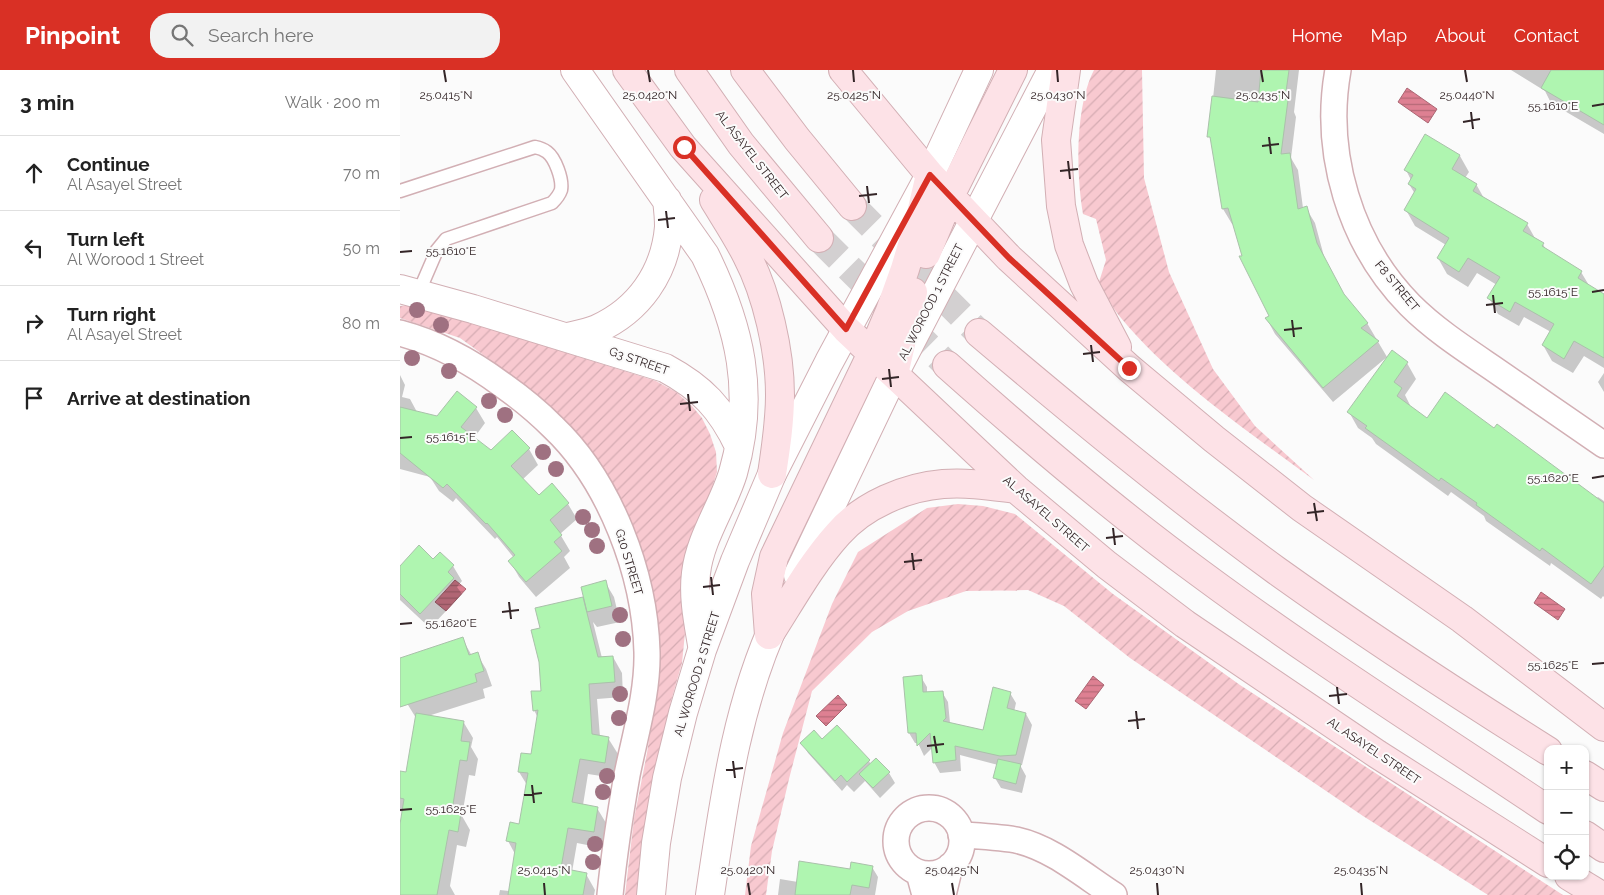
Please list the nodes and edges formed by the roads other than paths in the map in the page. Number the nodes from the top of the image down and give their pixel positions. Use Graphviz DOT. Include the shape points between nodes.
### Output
graph roads {
  1 [pos="575,70"];
  2 [pos="627,70"];
  3 [pos="688,70"];
  4 [pos="745,70"];
  5 [pos="843,70"];
  6 [pos="979,70"];
  7 [pos="1013,70"];
  8 [pos="1052,70"];
  9 [pos="1066,70"];
  10 [pos="1338,70"];
  11 [pos="684,147"];
  12 [pos="930,175"];
  13 [pos="400,191"];
  14 [pos="950,196"];
  15 [pos="667,200"];
  16 [pos="852,206"];
  17 [pos="973,220"];
  18 [pos="819,238"];
  19 [pos="405,291"];
  20 [pos="846,329"];
  21 [pos="979,332"];
  22 [pos="400,333"];
  23 [pos="567,337"];
  24 [pos="872,354"];
  25 [pos="947,365"];
  26 [pos="1129,368"];
  27 [pos="894,374"];
  28 [pos="1604,445"];
  29 [pos="739,446"];
  30 [pos="772,474"];
  31 [pos="1016,489"];
  32 [pos="769,635"];
  33 [pos="702,650"];
  34 [pos="1604,726"];
  35 [pos="1544,748"];
  36 [pos="1589,778"];
  37 [pos="1604,787"];
  38 [pos="1544,807"];
  39 [pos="961,835"];
  40 [pos="1589,838"];
  41 [pos="1604,848"];
  42 [pos="1544,861"];
  43 [pos="950,866"];
  44 [pos="1576,880"];
  45 [pos="922,884"];
  46 [pos="610,895"];
  47 [pos="651,895"];
  48 [pos="710,895"];
  49 [pos="943,895"];
  50 [pos="1114,895"];
  51 [pos="1600,895"];
  1 -- 15 [label="street"];
  2 -- 11 [label="main road, AL ASAYEL STREET"];
  3 -- 18 [label="main road, AL ASAYEL STREET" via="741,144"];
  4 -- 16 [label="main road"];
  5 -- 12 [label="main road"];
  6 -- 12 [label="street"];
  7 -- 14 [label="main road"];
  8 -- 17 [label="street, AL WOROOD 1 STREET"];
  9 -- 26 [label="main road" via="1056,140 1060,206 1084,284"];
  10 -- 28 [label="street, F8 STREET" via="1334,88 1334,135 1341,182 1356,227 1380,268 1410,305 1445,336"];
  11 -- 20 [label="main road, AL ASAYEL STREET"];
  11 -- 30 [label="main road" via="748,257 766,304 777,353 780,394"];
  12 -- 14 [label="main road"];
  12 -- 20 [label="street"];
  12 -- 24 [label="main road" via="905,269"];
  13 -- 19 [label="lane" via="535,147 549,153 561,186 558,198 552,203 446,239"];
  14 -- 17 [label="main road"];
  14 -- 27 [label="main road" via="915,285"];
  15 -- 23 [label="street" via="666,250 657,274 643,296 621,316 595,330"];
  15 -- 29 [label="street" via="705,255 733,322 744,387"];
  17 -- 26 [label="main road" via="1009,258"];
  17 -- 27 [label="street, AL WOROOD 1 STREET"];
  19 -- 23 [label="street, G3 STREET"];
  20 -- 24 [label="main road, AL ASAYEL STREET"];
  20 -- 30 [label="street, AL WOROOD 2 STREET"];
  21 -- 35 [label="main road" via="1174,494 1277,571 1382,644"];
  22 -- 46 [label="street, G10 STREET" via="445,349 479,367 515,394 565,440 587,467 613,511 643,607 647,654 643,700"];
  23 -- 29 [label="street, G3 STREET" via="665,368 685,379 717,408"];
  24 -- 27 [label="main road, AL ASAYEL STREET"];
  24 -- 32 [label="main road" via="774,557 766,594"];
  25 -- 38 [label="main road" via="1071,473 1200,574"];
  26 -- 34 [label="main road" via="1302,508 1462,619"];
  27 -- 31 [label="main road, AL ASAYEL STREET"];
  27 -- 32 [label="street"];
  29 -- 33 [label="street" via="733,473 705,540 696,571"];
  30 -- 33 [label="street, AL WOROOD 2 STREET"];
  31 -- 32 [label="main road" via="943,484 914,489 886,499 839,532"];
  31 -- 42 [label="main road, AL ASAYEL STREET" via="1107,566 1185,624 1377,754"];
  32 -- 48 [label="street" via="739,729"];
  33 -- 47 [label="street, AL WOROOD 2 STREET" via="667,778"];
  36 -- 37 [label="main road"];
  39 -- 43 [label="street" via="960,852"];
  39 -- 45 [label="street" via="953,818 936,809 917,810 902,822 896,839 900,858"];
  39 -- 50 [label="street" via="1016,840 1044,850"];
  40 -- 41 [label="main road"];
  43 -- 45 [label="street"];
  43 -- 49 [label="street"];
  44 -- 51 [label="main road"];
}
